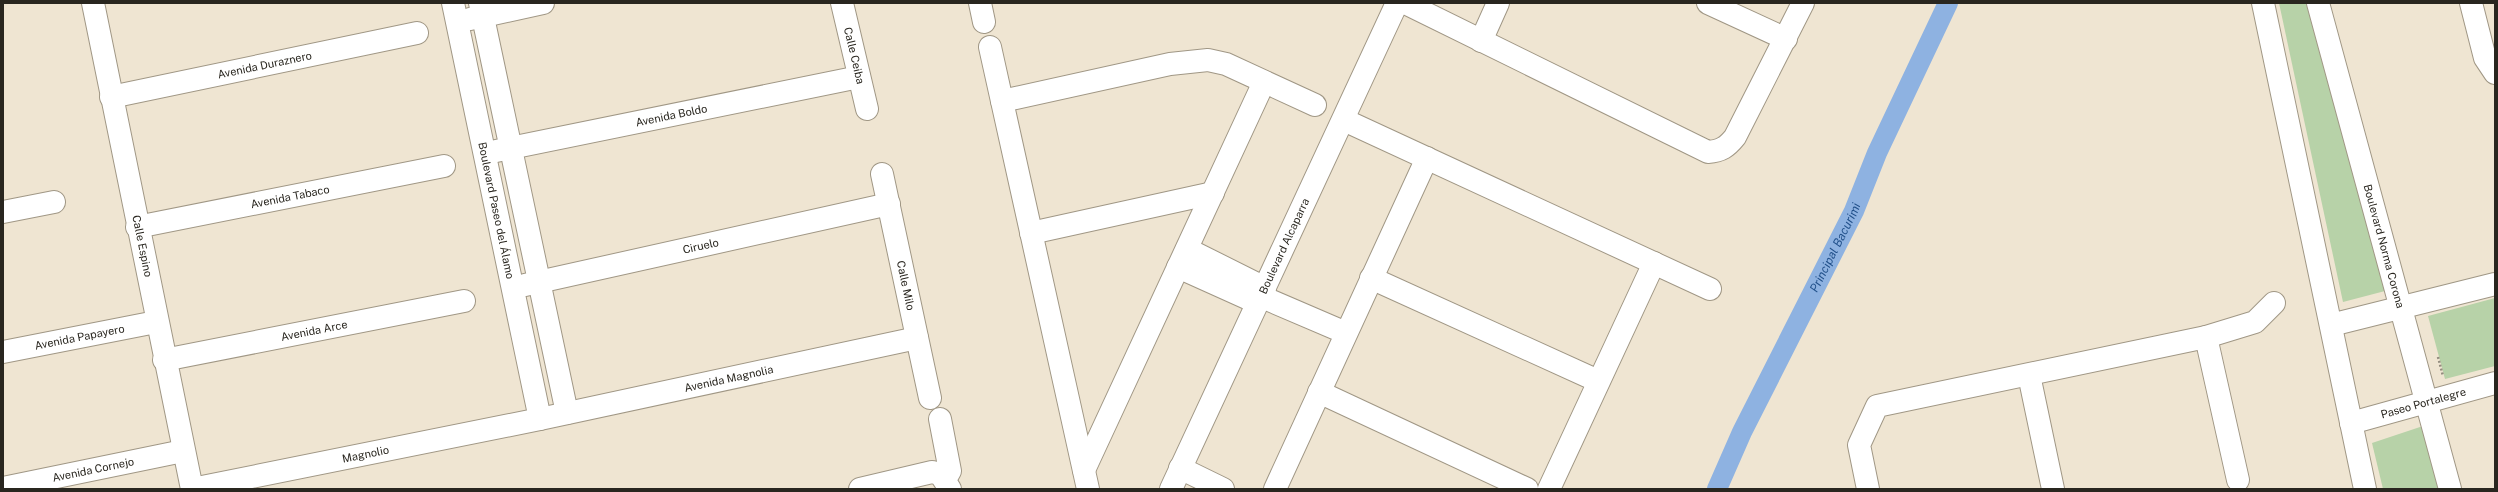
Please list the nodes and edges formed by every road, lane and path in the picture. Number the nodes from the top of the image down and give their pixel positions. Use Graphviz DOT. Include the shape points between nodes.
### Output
graph roads {
  1 [pos="93,3"];
  2 [pos="543,3"];
  3 [pos="842,3"];
  4 [pos="1397,3"];
  5 [pos="1405,3"];
  6 [pos="1498,3"];
  7 [pos="1708,3"];
  8 [pos="1803,3"];
  9 [pos="2263,3"];
  10 [pos="2318,3"];
  11 [pos="2471,3"];
  12 [pos="482,9"];
  13 [pos="455,12"];
  14 [pos="417,33"];
  15 [pos="1786,40"];
  16 [pos="1481,41"];
  17 [pos="990,48"];
  18 [pos="2495,73"];
  19 [pos="859,76"];
  20 [pos="1264,82"];
  21 [pos="111,97"];
  22 [pos="1002,101"];
  23 [pos="1315,105"];
  24 [pos="866,109"];
  25 [pos="1344,120"];
  26 [pos="511,148"];
  27 [pos="484,154"];
  28 [pos="1427,158"];
  29 [pos="444,166"];
  30 [pos="882,174"];
  31 [pos="1213,193"];
  32 [pos="54,202"];
  33 [pos="889,204"];
  34 [pos="3,212"];
  35 [pos="137,227"];
  36 [pos="1031,233"];
  37 [pos="1182,258"];
  38 [pos="1654,263"];
  39 [pos="1371,278"];
  40 [pos="539,282"];
  41 [pos="2495,284"];
  42 [pos="513,288"];
  43 [pos="1710,289"];
  44 [pos="1262,296"];
  45 [pos="464,301"];
  46 [pos="2274,303"];
  47 [pos="2401,307"];
  48 [pos="156,322"];
  49 [pos="2331,325"];
  50 [pos="1346,333"];
  51 [pos="2206,337"];
  52 [pos="918,338"];
  53 [pos="3,352"];
  54 [pos="164,360"];
  55 [pos="2029,375"];
  56 [pos="1598,381"];
  57 [pos="2495,384"];
  58 [pos="1319,392"];
  59 [pos="930,398"];
  60 [pos="2427,402"];
  61 [pos="567,413"];
  62 [pos="540,419"];
  63 [pos="940,419"];
  64 [pos="2351,423"];
  65 [pos="183,451"];
  66 [pos="1180,468"];
  67 [pos="1086,480"];
  68 [pos="2238,480"];
  69 [pos="948,485"];
  70 [pos="3,488"];
  71 [pos="192,489"];
  72 [pos="860,489"];
  73 [pos="1171,489"];
  74 [pos="1223,489"];
  75 [pos="1274,489"];
  76 [pos="1528,489"];
  77 [pos="1549,489"];
  78 [pos="1868,489"];
  79 [pos="2053,489"];
  80 [pos="2365,489"];
  81 [pos="2450,489"];
  1 -- 21 [label="street, Calle Espino"];
  2 -- 12 [label="street"];
  3 -- 19 [label="street, Calle Ceiba"];
  4 -- 25 [label="street, Boulevard Alcaparra"];
  5 -- 16 [label="street"];
  6 -- 16 [label="street"];
  7 -- 15 [label="street"];
  8 -- 15 [label="street"];
  9 -- 49 [label="street"];
  10 -- 47 [label="street, Boulevard Norma Corona"];
  11 -- 18 [label="street" via="2485,58"];
  12 -- 13 [label="street"];
  12 -- 26 [label="street"];
  13 -- 27 [label="street, Boulevard Paseo del Álamo"];
  14 -- 21 [label="street, Avenida Duraznero"];
  15 -- 16 [label="street" via="1735,136 1728,146 1719,151 1708,152"];
  17 -- 22 [label="street"];
  19 -- 24 [label="street, Calle Ceiba"];
  19 -- 26 [label="street, Avenida Boldo"];
  20 -- 22 [label="street" via="1226,64 1208,60 1170,64"];
  20 -- 23 [label="street"];
  20 -- 31 [label="street"];
  21 -- 35 [label="street, Calle Espino"];
  22 -- 36 [label="street"];
  25 -- 28 [label="street"];
  25 -- 44 [label="street, Boulevard Alcaparra"];
  26 -- 27 [label="street, Avenida Boldo"];
  26 -- 40 [label="street"];
  27 -- 42 [label="street, Boulevard Paseo del Álamo"];
  28 -- 38 [label="street"];
  28 -- 39 [label="street"];
  29 -- 35 [label="street, Avenida Tabaco"];
  30 -- 33 [label="street, Calle Milo"];
  31 -- 36 [label="street"];
  31 -- 37 [label="street"];
  32 -- 34 [label="street"];
  33 -- 40 [label="street, Ciruelo"];
  33 -- 52 [label="street, Calle Milo"];
  35 -- 48 [label="street, Calle Espino"];
  36 -- 67 [label="street"];
  37 -- 44 [label="street"];
  37 -- 67 [label="street"];
  38 -- 43 [label="street"];
  38 -- 56 [label="street"];
  39 -- 50 [label="street"];
  39 -- 56 [label="street"];
  40 -- 42 [label="street, Ciruelo"];
  40 -- 61 [label="street"];
  41 -- 47 [label="street"];
  42 -- 62 [label="street, Boulevard Paseo del Álamo"];
  44 -- 50 [label="street"];
  44 -- 66 [label="street, Boulevard Alcaparra"];
  45 -- 54 [label="street, Avenida Arce"];
  46 -- 51 [label="street" via="2255,322"];
  47 -- 49 [label="street"];
  47 -- 60 [label="street, Boulevard Norma Corona"];
  48 -- 53 [label="street, Avenida Papayero"];
  48 -- 54 [label="street, Calle Espino"];
  49 -- 64 [label="street"];
  50 -- 58 [label="street"];
  51 -- 55 [label="street"];
  51 -- 68 [label="street"];
  52 -- 59 [label="street, Calle Milo"];
  52 -- 61 [label="street, Avenida Magnolia"];
  54 -- 65 [label="street, Calle Espino"];
  55 -- 78 [label="street" via="1877,406 1859,444"];
  55 -- 79 [label="street"];
  56 -- 77 [label="street"];
  57 -- 60 [label="street, Paseo Portalegre"];
  58 -- 75 [label="street"];
  58 -- 76 [label="street"];
  60 -- 64 [label="street, Paseo Portalegre"];
  60 -- 81 [label="street, Boulevard Norma Corona"];
  61 -- 62 [label="street, Avenida Magnolia"];
  62 -- 71 [label="street, Magnolio"];
  63 -- 69 [label="street" via="950,471"];
  64 -- 80 [label="street"];
  65 -- 70 [label="street, Avenida Cornejo"];
  65 -- 71 [label="street, Calle Espino"];
  66 -- 73 [label="street, Boulevard Alcaparra"];
  66 -- 74 [label="street"];
  69 -- 72 [label="street" via="940,474 932,472"];
}
